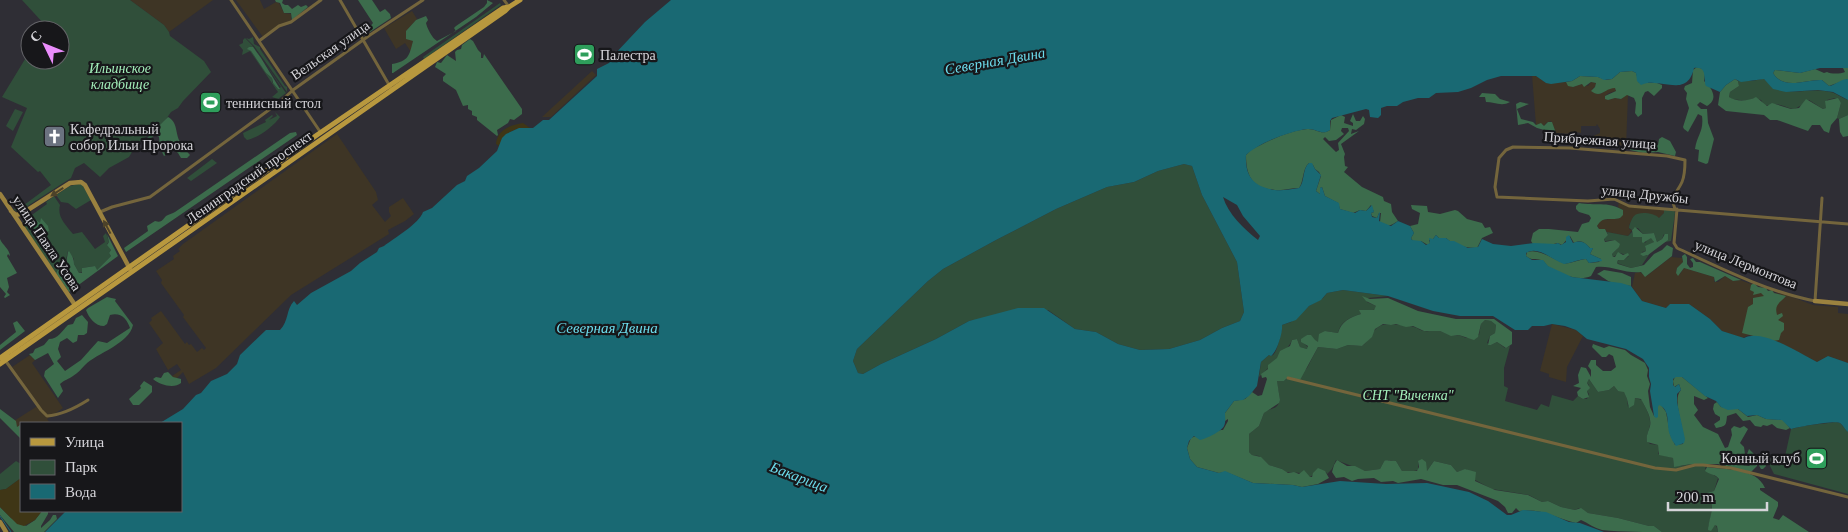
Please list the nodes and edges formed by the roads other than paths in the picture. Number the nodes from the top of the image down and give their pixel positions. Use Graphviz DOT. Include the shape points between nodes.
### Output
graph roads {
  1 [pos="231,0"];
  2 [pos="321,0"];
  3 [pos="340,0"];
  4 [pos="422,0"];
  5 [pos="504,0"];
  6 [pos="520,0"];
  7 [pos="509,7"];
  8 [pos="362,41"];
  9 [pos="259,42"];
  10 [pos="390,88"];
  11 [pos="292,90"];
  12 [pos="323,135"];
  13 [pos="1513,147"];
  14 [pos="0,194"];
  15 [pos="1822,198"];
  16 [pos="1676,209"];
  17 [pos="11,211"];
  18 [pos="28,211"];
  19 [pos="99,212"];
  20 [pos="1820,221"];
  21 [pos="1848,224"];
  22 [pos="23,229"];
  23 [pos="130,270"];
  24 [pos="1815,302"];
  25 [pos="1848,304"];
  26 [pos="76,307"];
  27 [pos="2,360"];
  28 [pos="1288,378"];
  29 [pos="88,400"];
  30 [pos="1848,497"];
  31 [pos="0,522"];
  32 [pos="6,532"];
  1 -- 9 [label="street"];
  2 -- 9 [label="street"];
  3 -- 8 [label="street"];
  4 -- 8 [label="street, Вельская улица"];
  5 -- 7 [label="street"];
  6 -- 7 [label="main road, Ленинградский проспект"];
  7 -- 10 [label="main road, Ленинградский проспект"];
  8 -- 10 [label="street"];
  8 -- 11 [label="street, Вельская улица"];
  9 -- 11 [label="street"];
  10 -- 12 [label="main road, Ленинградский проспект"];
  11 -- 12 [label="street"];
  11 -- 19 [label="street, Вельская улица" via="150,197"];
  12 -- 23 [label="main road, Ленинградский проспект"];
  13 -- 16 [label="street, Прибрежная улица" via="1570,148 1685,160 1684,178 1673,195"];
  13 -- 16 [label="street, улица Дружбы" via="1498,158 1497,197 1614,199 1629,206"];
  14 -- 17 [label="street, улица Павла Усова"];
  15 -- 20 [label="street"];
  16 -- 20 [label="street, улица Дружбы"];
  16 -- 24 [label="street, улица Лермонтова" via="1674,243 1677,248 1746,279"];
  17 -- 18 [label="street" via="19,215"];
  17 -- 22 [label="street, улица Павла Усова"];
  19 -- 18 [label="street, one-way" via="86,185 79,181 70,183"];
  18 -- 22 [label="street" via="21,220"];
  23 -- 19 [label="street, one-way"];
  20 -- 21 [label="street, улица Дружбы"];
  20 -- 24 [label="street"];
  22 -- 26 [label="street, улица Павла Усова"];
  23 -- 26 [label="main road, Ленинградский проспект"];
  24 -- 25 [label="street, улица Лермонтова"];
  26 -- 27 [label="main road, Ленинградский проспект"];
  27 -- 29 [label="street" via="48,416"];
  28 -- 30 [label="street" via="1655,468 1676,470 1703,465 1731,468"];
  31 -- 32 [label="street"];
}
